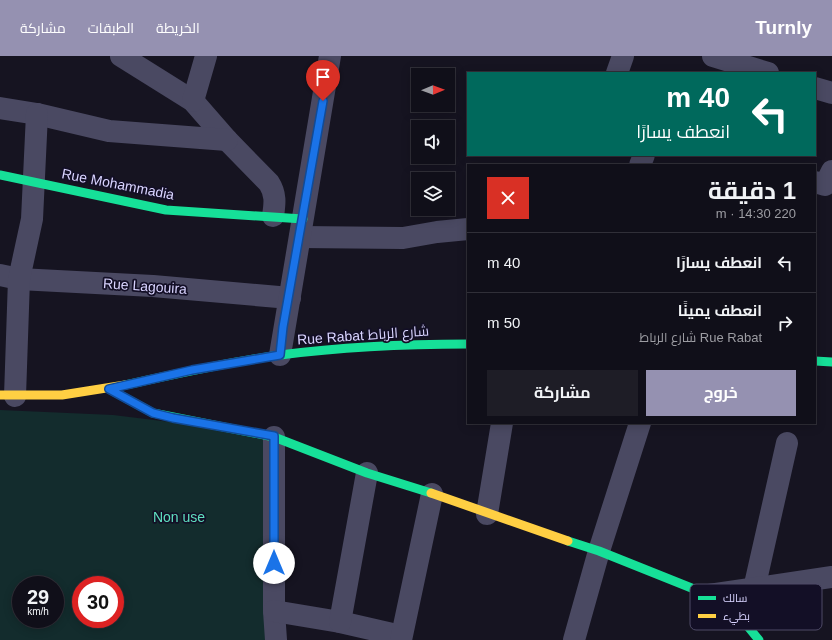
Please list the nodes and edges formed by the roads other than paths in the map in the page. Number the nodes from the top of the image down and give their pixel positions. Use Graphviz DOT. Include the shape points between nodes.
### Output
graph roads {
  1 [pos="121,56"];
  2 [pos="206,56"];
  3 [pos="330,56"];
  4 [pos="624,56"];
  5 [pos="713,56"];
  6 [pos="617,72"];
  7 [pos="765,72"];
  8 [pos="816,88"];
  9 [pos="832,93"];
  10 [pos="193,101"];
  11 [pos="0,108"];
  12 [pos="37,114"];
  13 [pos="226,140"];
  14 [pos="0,176"];
  15 [pos="34,181"];
  16 [pos="273,216"];
  17 [pos="302,228"];
  18 [pos="467,230"];
  19 [pos="10,277"];
  20 [pos="290,298"];
  21 [pos="467,344"];
  22 [pos="280,355"];
  23 [pos="816,360"];
  24 [pos="832,362"];
  25 [pos="109,389"];
  26 [pos="7,395"];
  27 [pos="502,424"];
  28 [pos="640,424"];
  29 [pos="274,436"];
  30 [pos="787,443"];
  31 [pos="367,473"];
  32 [pos="432,494"];
  33 [pos="487,514"];
  34 [pos="598,551"];
  35 [pos="832,577"];
  36 [pos="755,584"];
  37 [pos="786,584"];
  38 [pos="690,587"];
  39 [pos="274,611"];
  40 [pos="340,622"];
  41 [pos="751,630"];
  42 [pos="401,638"];
  43 [pos="276,640"];
  44 [pos="574,640"];
  45 [pos="759,640"];
  1 -- 10 [label="street"];
  2 -- 10 [label="street"];
  3 -- 17 [label="street"];
  4 -- 6 [label="street"];
  5 -- 7 [label="street"];
  8 -- 9 [label="street"];
  10 -- 13 [label="street"];
  11 -- 12 [label="street"];
  12 -- 13 [label="street" via="109,131"];
  12 -- 15 [label="street"];
  13 -- 16 [label="street" via="269,183 275,202"];
  14 -- 15 [label="street, Rue Mohammadia"];
  15 -- 16 [label="street, Rue Mohammadia" via="166,210"];
  15 -- 19 [label="street" via="32,219"];
  16 -- 17 [label="street, Rue Mohammadia"];
  17 -- 18 [label="street" via="403,238"];
  17 -- 20 [label="street"];
  19 -- 20 [label="street, Rue Lagouira"];
  19 -- 26 [label="street"];
  20 -- 22 [label="street"];
  21 -- 22 [label="street, Rue Rabat شارع الرباط" via="416,344"];
  22 -- 25 [label="street, Rue Rabat شارع الرباط" via="192,370"];
  23 -- 24 [label="street"];
  25 -- 26 [label="street, Rue Rabat شارع الرباط" via="62,395"];
  25 -- 29 [label="street" via="153,413"];
  27 -- 33 [label="street"];
  28 -- 34 [label="street"];
  29 -- 31 [label="street"];
  29 -- 39 [label="street"];
  30 -- 36 [label="street"];
  31 -- 32 [label="street"];
  31 -- 40 [label="street"];
  32 -- 33 [label="street"];
  32 -- 42 [label="street"];
  33 -- 34 [label="street"];
  34 -- 38 [label="street"];
  34 -- 44 [label="street"];
  35 -- 37 [label="street"];
  39 -- 40 [label="street"];
  39 -- 43 [label="street"];
  40 -- 42 [label="street"];
  41 -- 45 [label="street"];
}
